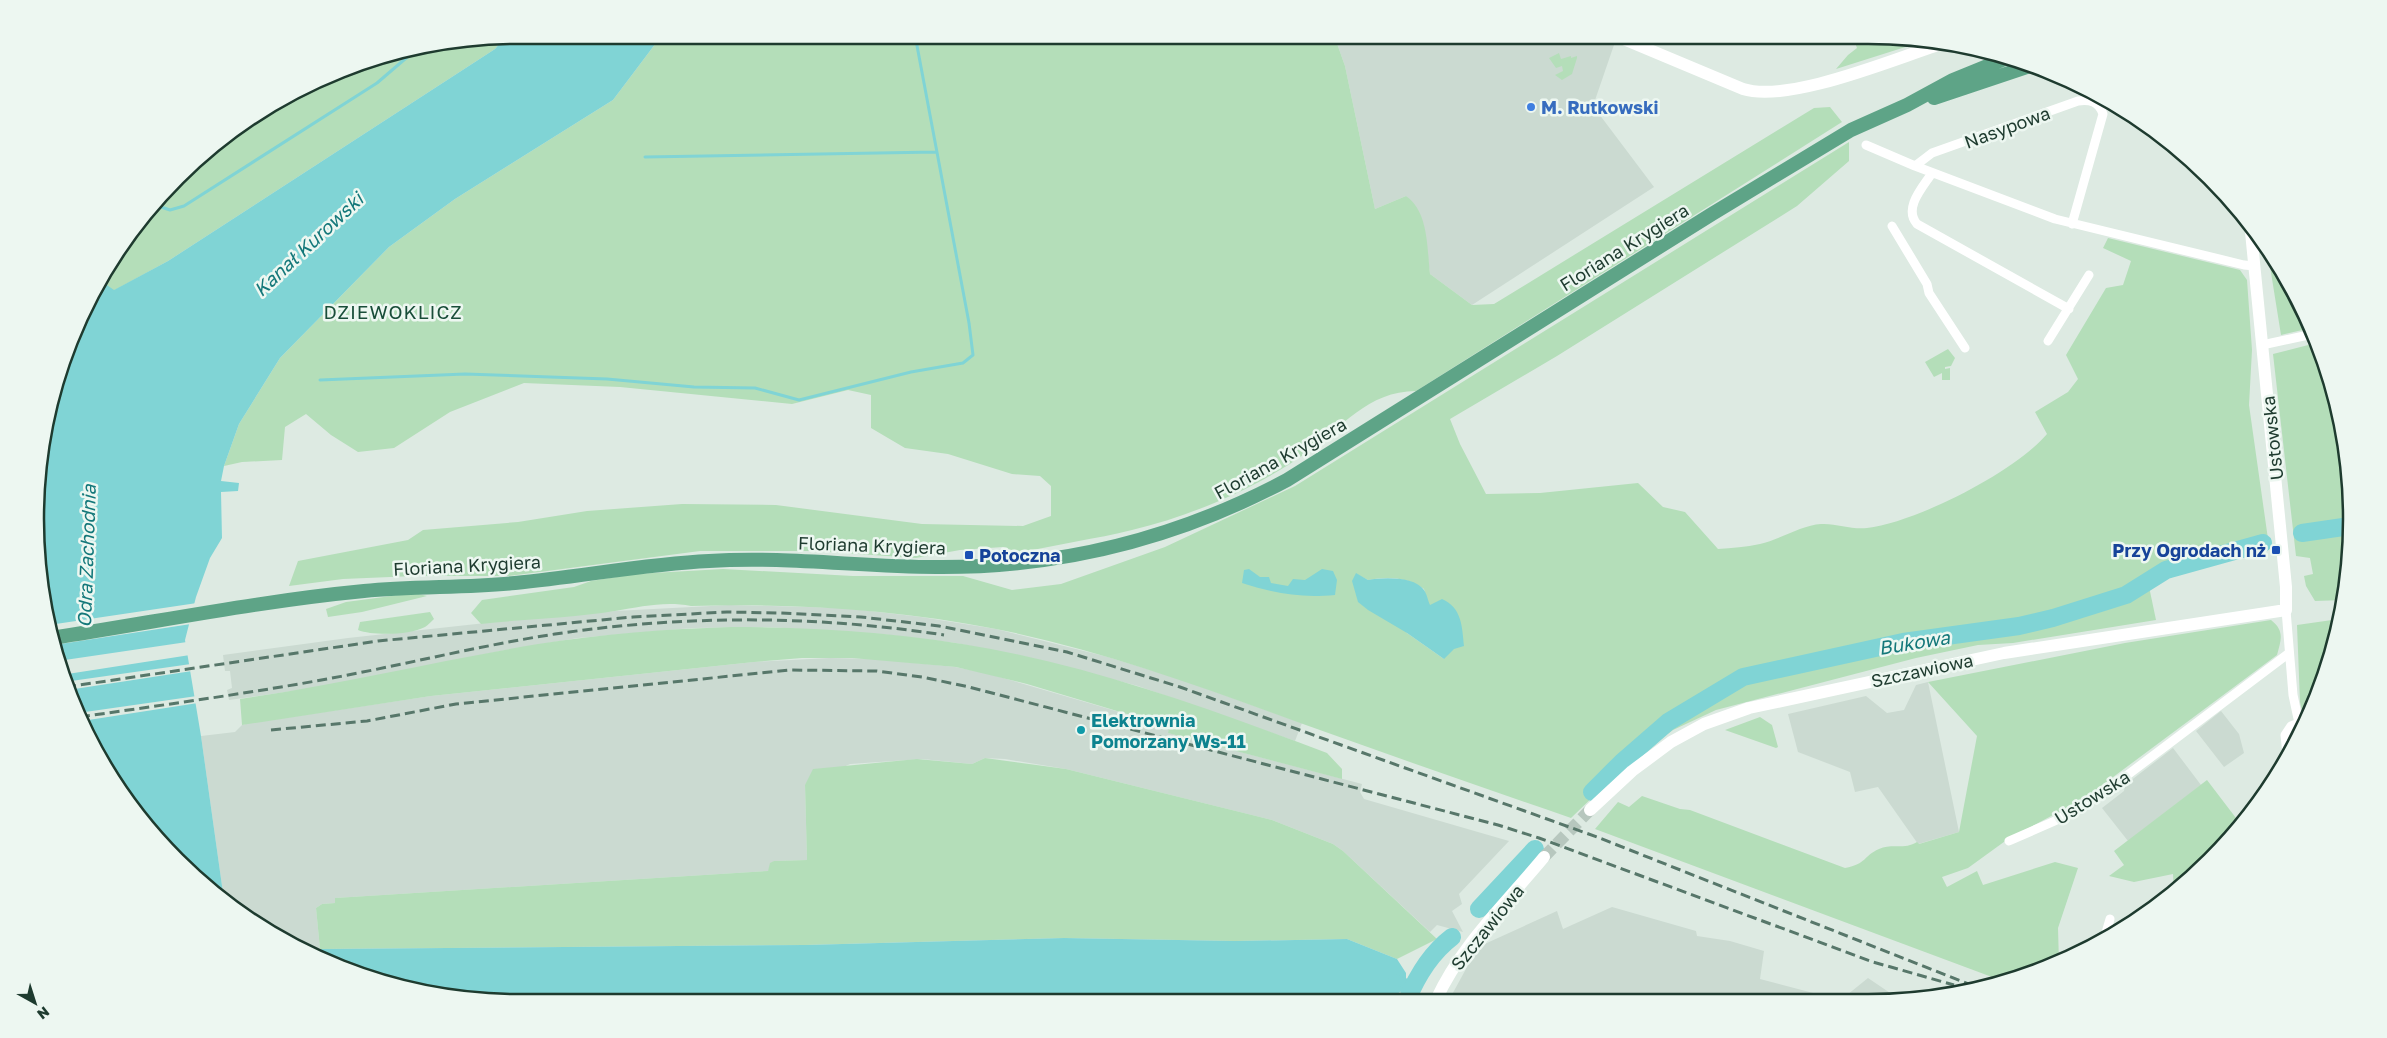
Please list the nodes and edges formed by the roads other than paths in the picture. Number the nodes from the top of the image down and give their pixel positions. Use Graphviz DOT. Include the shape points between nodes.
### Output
graph roads {
  1 [pos="1636,44"];
  2 [pos="1929,48"];
  3 [pos="1997,62"];
  4 [pos="2021,69"];
  5 [pos="1907,105"];
  6 [pos="1866,145"];
  7 [pos="1915,166"];
  8 [pos="1932,173"];
  9 [pos="2072,224"];
  10 [pos="1892,226"];
  11 [pos="2252,240"];
  12 [pos="2255,266"];
  13 [pos="2089,275"];
  14 [pos="2069,309"];
  15 [pos="2306,335"];
  16 [pos="2048,341"];
  17 [pos="2262,345"];
  18 [pos="1966,348"];
  19 [pos="2286,610"];
  20 [pos="59,637"];
  21 [pos="2290,653"];
  22 [pos="2298,720"];
  23 [pos="2296,725"];
  24 [pos="2286,746"];
  25 [pos="1590,810"];
  26 [pos="2009,841"];
  27 [pos="1544,857"];
  28 [pos="2110,918"];
  29 [pos="2106,931"];
  30 [pos="1439,994"];
  1 -- 2 [label="street" via="1749,91 1772,92 1833,80"];
  3 -- 5 [label="main road, Floriana Krygiera" via="1953,80"];
  4 -- 5 [label="main road, Floriana Krygiera"];
  5 -- 20 [label="main road, Floriana Krygiera" via="1851,130 1720,209 1267,491 1206,519 1126,544 1054,559 984,566 710,560 514,583 394,588 339,594"];
  6 -- 7 [label="street"];
  7 -- 8 [label="street"];
  7 -- 9 [label="street, Nasypowa" via="1941,150 2078,101 2093,101 2103,114"];
  8 -- 9 [label="street"];
  8 -- 14 [label="street" via="1912,206 1912,216 1918,224"];
  9 -- 12 [label="street"];
  10 -- 18 [label="street" via="1927,284 1929,293"];
  11 -- 12 [label="street, Ustowska"];
  12 -- 17 [label="street, Ustowska"];
  13 -- 14 [label="street"];
  14 -- 16 [label="street"];
  15 -- 17 [label="street"];
  17 -- 19 [label="street, Ustowska" via="2286,579"];
  19 -- 21 [label="street, Ustowska"];
  19 -- 25 [label="street, Szczawiowa" via="1995,654 1749,708 1709,722 1671,742 1632,771"];
  21 -- 22 [label="street, Ustowska"];
  21 -- 26 [label="street, Ustowska" via="2101,795 2057,820"];
  23 -- 24 [label="street, Ustowska" via="2291,726 2284,735"];
  27 -- 30 [label="street, Szczawiowa" via="1468,945"];
  28 -- 29 [label="street"];
}
